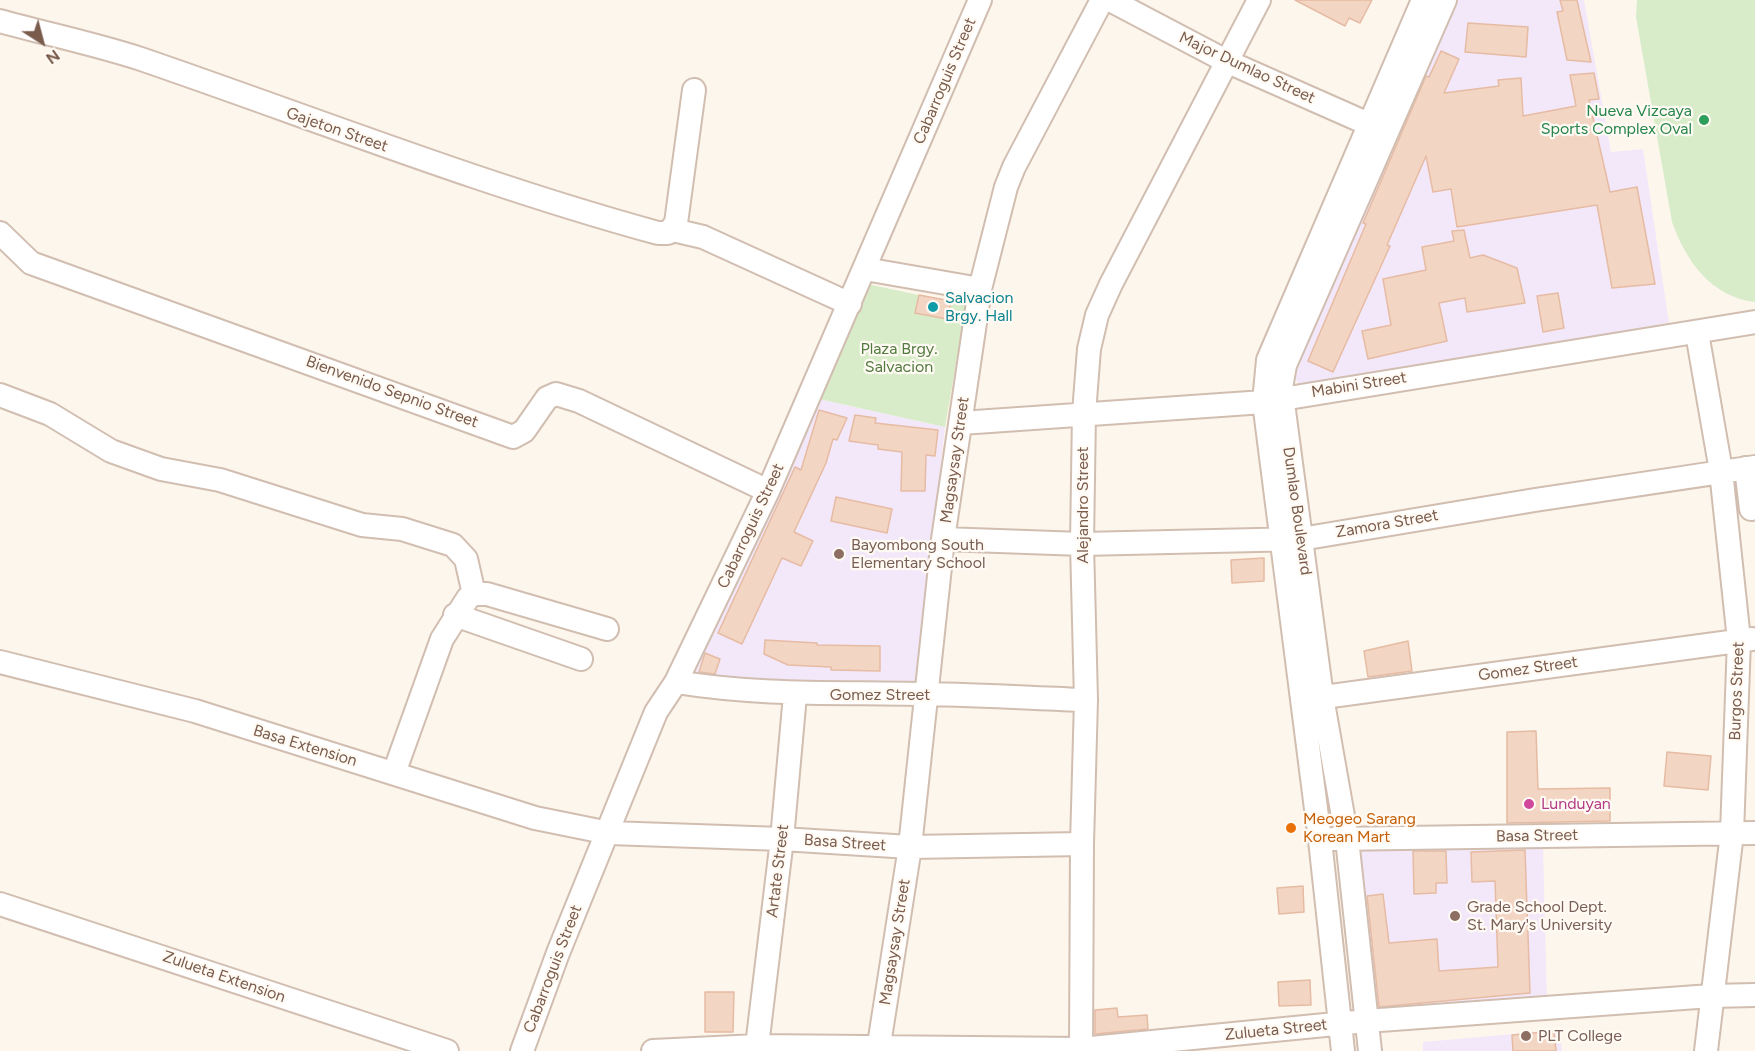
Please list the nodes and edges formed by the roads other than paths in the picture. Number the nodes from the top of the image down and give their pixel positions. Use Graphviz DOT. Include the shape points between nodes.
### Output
graph roads {
  1 [pos="980,0"];
  2 [pos="1102,0"];
  3 [pos="1110,0"];
  4 [pos="1259,0"];
  5 [pos="1423,0"];
  6 [pos="1445,0"];
  7 [pos="0,21"];
  8 [pos="1226,61"];
  9 [pos="694,90"];
  10 [pos="1377,128"];
  11 [pos="673,230"];
  12 [pos="0,233"];
  13 [pos="866,269"];
  14 [pos="980,289"];
  15 [pos="850,304"];
  16 [pos="1755,322"];
  17 [pos="1697,333"];
  18 [pos="0,395"];
  19 [pos="1272,400"];
  20 [pos="1084,413"];
  21 [pos="961,423"];
  22 [pos="1751,468"];
  23 [pos="1721,471"];
  24 [pos="768,491"];
  25 [pos="1751,509"];
  26 [pos="943,539"];
  27 [pos="1290,539"];
  28 [pos="1082,544"];
  29 [pos="474,594"];
  30 [pos="456,615"];
  31 [pos="607,629"];
  32 [pos="1747,639"];
  33 [pos="581,659"];
  34 [pos="0,662"];
  35 [pos="676,682"];
  36 [pos="925,694"];
  37 [pos="795,695"];
  38 [pos="1312,699"];
  39 [pos="1086,700"];
  40 [pos="394,773"];
  41 [pos="609,833"];
  42 [pos="1732,833"];
  43 [pos="1755,833"];
  44 [pos="782,839"];
  45 [pos="1347,839"];
  46 [pos="1320,840"];
  47 [pos="1082,844"];
  48 [pos="910,848"];
  49 [pos="0,904"];
  50 [pos="1755,995"];
  51 [pos="1711,996"];
  52 [pos="1366,1021"];
  53 [pos="1340,1024"];
  54 [pos="757,1046"];
  55 [pos="878,1048"];
  56 [pos="1081,1050"];
  57 [pos="447,1051"];
  58 [pos="522,1051"];
  59 [pos="653,1051"];
  60 [pos="1344,1051"];
  61 [pos="1370,1051"];
  62 [pos="1706,1051"];
  1 -- 13 [label="street, Cabarroguis Street"];
  2 -- 14 [label="street, Magsaysay Street" via="1014,167"];
  3 -- 8 [label="street, Major Dumlao Street"];
  4 -- 8 [label="street, Alejandro Street"];
  5 -- 10 [label="street, Dumlao Boulevard"];
  6 -- 10 [label="street, Dumlao Boulevard"];
  7 -- 11 [label="street, Gajeton Street" via="138,59 559,206 658,233"];
  8 -- 10 [label="street, Major Dumlao Street"];
  8 -- 20 [label="street, Alejandro Street" via="1098,315 1089,349"];
  9 -- 11 [label="street"];
  10 -- 19 [label="street, Dumlao Boulevard" via="1268,360"];
  11 -- 15 [label="street, Gajeton Street" via="703,237"];
  12 -- 24 [label="street, Bienvenido Sepnio Street" via="32,263 513,437 524,431 547,398 561,395 631,424"];
  13 -- 14 [label="street"];
  13 -- 15 [label="street, Cabarroguis Street"];
  14 -- 21 [label="street, Magsaysay Street"];
  15 -- 24 [label="street, Cabarroguis Street"];
  16 -- 17 [label="street, Mabini Street"];
  17 -- 19 [label="street, Mabini Street"];
  17 -- 23 [label="street, Burgos Street"];
  18 -- 29 [label="street" via="50,414 111,452 161,469 220,480 362,525 402,529 453,545 466,559"];
  19 -- 20 [label="street, Mabini Street"];
  19 -- 27 [label="street, Dumlao Boulevard"];
  20 -- 21 [label="street, Mabini Street"];
  20 -- 28 [label="street, Alejandro Street"];
  21 -- 26 [label="street, Magsaysay Street"];
  22 -- 23 [label="street, Zamora Street"];
  22 -- 25 [label="street"];
  23 -- 27 [label="street, Zamora Street"];
  23 -- 32 [label="street, Burgos Street"];
  24 -- 35 [label="street, Cabarroguis Street"];
  26 -- 28 [label="street, Zamora Street"];
  26 -- 36 [label="street, Magsaysay Street"];
  27 -- 28 [label="street, Zamora Street"];
  27 -- 38 [label="street, Dumlao Boulevard"];
  28 -- 39 [label="street, Alejandro Street"];
  29 -- 30 [label="street"];
  29 -- 31 [label="street" via="487,594"];
  30 -- 33 [label="street"];
  30 -- 40 [label="street" via="442,639"];
  32 -- 38 [label="street, Gomez Street"];
  32 -- 42 [label="street, Burgos Street"];
  34 -- 40 [label="street, Basa Extension" via="195,711"];
  35 -- 37 [label="street, Gomez Street" via="728,691"];
  35 -- 41 [label="street, Cabarroguis Street" via="656,712"];
  36 -- 37 [label="street, Gomez Street"];
  36 -- 39 [label="street, Gomez Street"];
  36 -- 48 [label="street, Magsaysay Street"];
  37 -- 44 [label="street, Artate Street"];
  38 -- 45 [label="street, Dumlao Boulevard"];
  38 -- 46 [label="street, Dumlao Boulevard"];
  39 -- 47 [label="street, Alejandro Street"];
  40 -- 41 [label="street, Basa Extension" via="535,818"];
  41 -- 44 [label="street, Basa Street"];
  41 -- 58 [label="street, Cabarroguis Street" via="569,925"];
  42 -- 43 [label="street, Basa Street"];
  42 -- 45 [label="street, Basa Street"];
  42 -- 51 [label="street, Burgos Street"];
  44 -- 48 [label="street, Basa Street"];
  44 -- 54 [label="street, Artate Street"];
  45 -- 46 [label="street, Basa Street"];
  45 -- 52 [label="street, Dumlao Boulevard"];
  46 -- 53 [label="street, Dumlao Boulevard"];
  47 -- 48 [label="street, Basa Street"];
  47 -- 56 [label="street, Alejandro Street"];
  48 -- 55 [label="street, Magsaysay Street"];
  49 -- 57 [label="street, Zulueta Extension"];
  50 -- 51 [label="street, Zulueta Street"];
  51 -- 52 [label="street, Zulueta Street"];
  51 -- 62 [label="street, Burgos Street"];
  52 -- 53 [label="street, Zulueta Street"];
  52 -- 61 [label="street, Dumlao Boulevard"];
  53 -- 56 [label="street, Zulueta Street"];
  53 -- 60 [label="street, Dumlao Boulevard"];
  54 -- 55 [label="street, Zulueta Street"];
  54 -- 59 [label="street, Zulueta Street"];
  55 -- 56 [label="street, Zulueta Street"];
}
